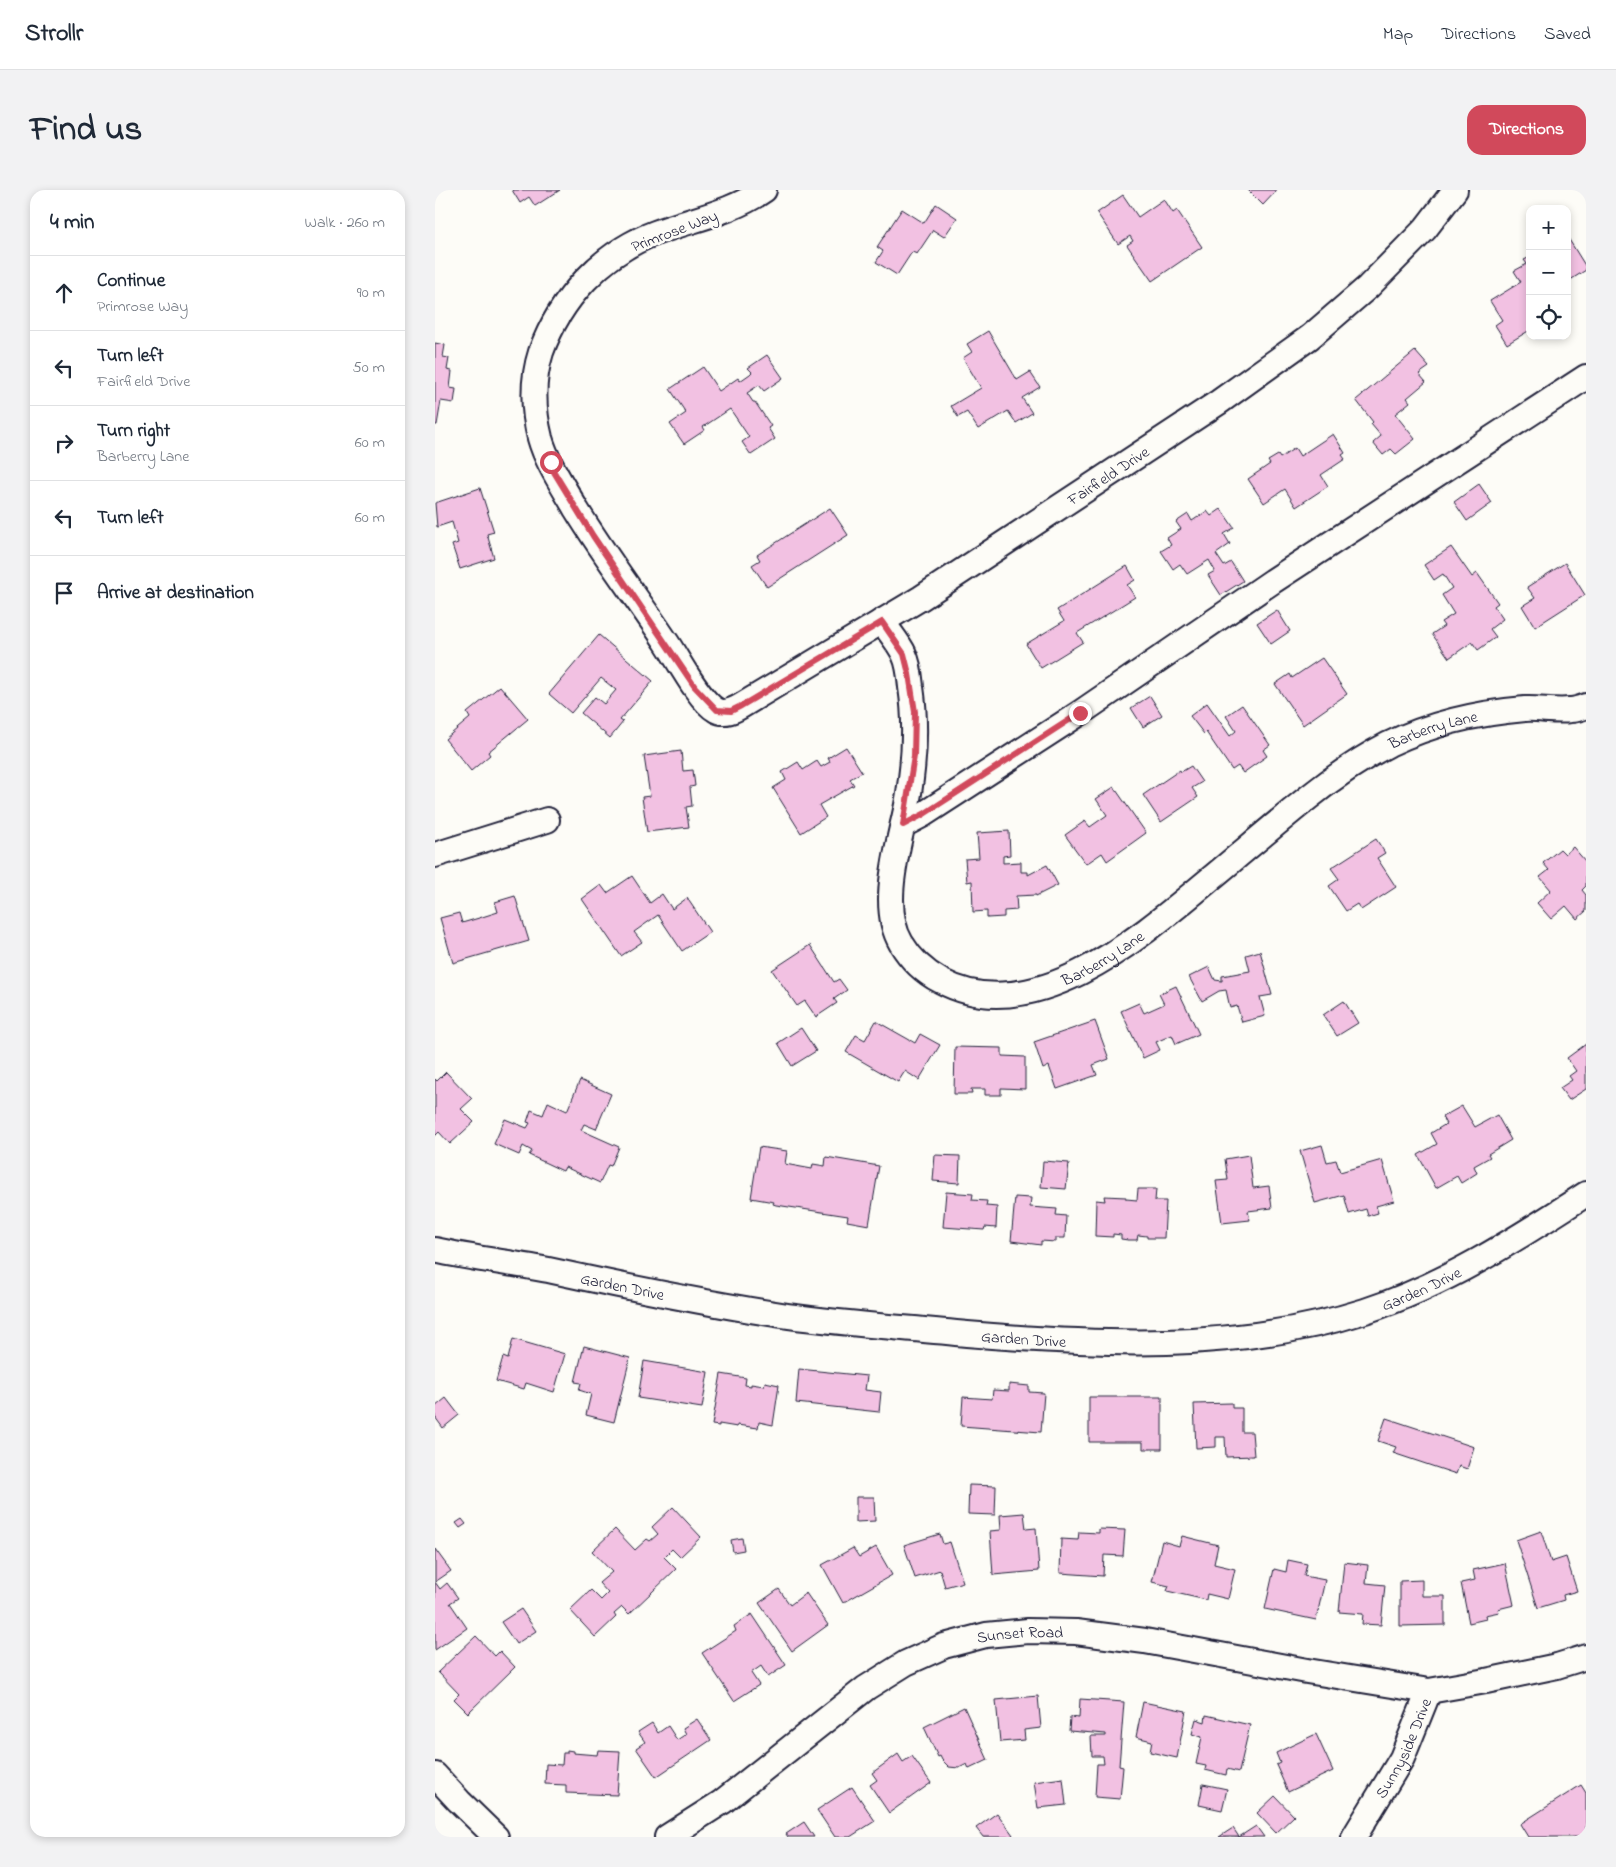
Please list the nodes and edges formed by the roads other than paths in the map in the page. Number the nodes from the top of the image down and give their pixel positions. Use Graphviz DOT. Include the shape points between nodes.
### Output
graph roads {
  1 [pos="764,190"];
  2 [pos="1455,190"];
  3 [pos="1586,377"];
  4 [pos="882,622"];
  5 [pos="1586,706"];
  6 [pos="724,712"];
  7 [pos="547,820"];
  8 [pos="903,825"];
  9 [pos="435,855"];
  10 [pos="1586,1194"];
  11 [pos="435,1250"];
  12 [pos="1586,1657"];
  13 [pos="1429,1690"];
  14 [pos="435,1775"];
  15 [pos="495,1837"];
  16 [pos="667,1837"];
  17 [pos="1354,1837"];
  1 -- 6 [label="street, Primrose Way" via="731,208 654,234 622,250 598,268 572,295 555,320 541,353 535,383 536,419 554,472 695,687 717,710"];
  2 -- 4 [label="street, Fairfield Drive" via="1425,229 1387,268 1310,337 1219,402"];
  3 -- 8 [label="street" via="1273,581 1080,713"];
  4 -- 6 [label="street, Fairfield Drive" via="741,706"];
  4 -- 8 [label="street, Barberry Lane" via="904,654 915,712 914,756"];
  5 -- 8 [label="street, Barberry Lane" via="1568,710 1528,709 1449,721 1389,744 1350,766 1309,796 1134,940 1065,979 1017,994 980,994 954,988 928,974 900,941 893,923 892,890"];
  7 -- 9 [label="street"];
  10 -- 11 [label="street, Garden Drive" via="1471,1266 1416,1292 1364,1311 1294,1329 1154,1342 1054,1341 791,1316"];
  12 -- 13 [label="street, Sunnyside Drive" via="1548,1668"];
  13 -- 16 [label="street, Sunset Road" via="1076,1632 1029,1631 986,1635 944,1646 906,1663 866,1688 721,1802"];
  13 -- 17 [label="street, Sunnyside Drive" via="1402,1758"];
  14 -- 15 [label="street"];
}
